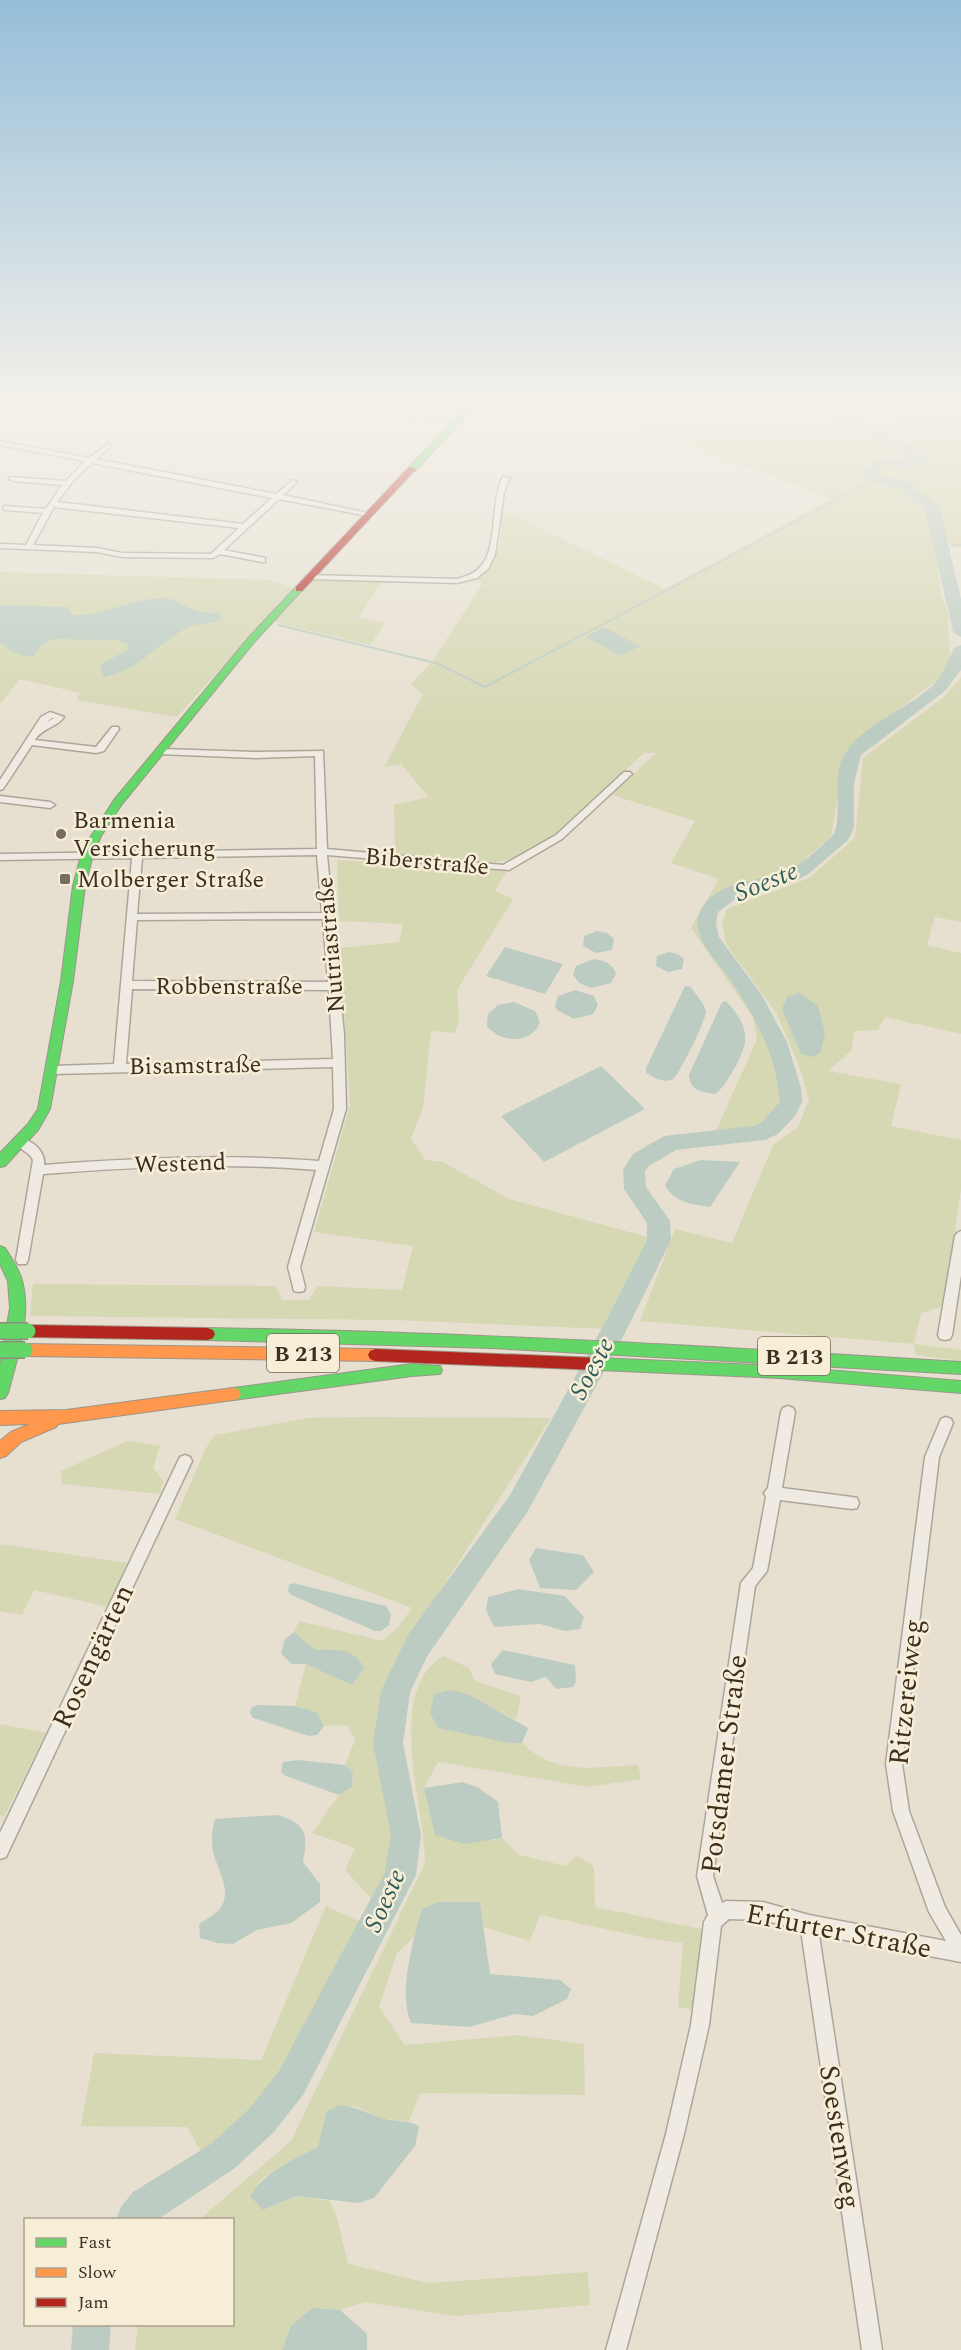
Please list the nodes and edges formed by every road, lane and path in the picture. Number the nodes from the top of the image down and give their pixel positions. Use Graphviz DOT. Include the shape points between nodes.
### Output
graph roads {
  1 [pos="47,511"];
  2 [pos="119,512"];
  3 [pos="260,512"];
  4 [pos="356,512"];
  5 [pos="370,512"];
  6 [pos="496,512"];
  7 [pos="368,514"];
  8 [pos="243,526"];
  9 [pos="0,546"];
  10 [pos="28,548"];
  11 [pos="219,551"];
  12 [pos="262,560"];
  13 [pos="309,577"];
  14 [pos="115,729"];
  15 [pos="36,731"];
  16 [pos="29,742"];
  17 [pos="162,752"];
  18 [pos="627,774"];
  19 [pos="0,788"];
  20 [pos="0,799"];
  21 [pos="51,805"];
  22 [pos="322,852"];
  23 [pos="137,853"];
  24 [pos="87,855"];
  25 [pos="0,857"];
  26 [pos="328,916"];
  27 [pos="133,917"];
  28 [pos="127,985"];
  29 [pos="332,987"];
  30 [pos="338,1063"];
  31 [pos="120,1066"];
  32 [pos="53,1070"];
  33 [pos="20,1142"];
  34 [pos="0,1162"];
  35 [pos="322,1166"];
  36 [pos="37,1170"];
  37 [pos="961,1236"];
  38 [pos="0,1252"];
  39 [pos="22,1260"];
  40 [pos="298,1287"];
  41 [pos="0,1331"];
  42 [pos="945,1335"];
  43 [pos="0,1350"];
  44 [pos="581,1362"];
  45 [pos="961,1368"];
  46 [pos="961,1387"];
  47 [pos="0,1393"];
  48 [pos="788,1412"];
  49 [pos="66,1417"];
  50 [pos="0,1418"];
  51 [pos="946,1424"];
  52 [pos="0,1451"];
  53 [pos="185,1461"];
  54 [pos="771,1493"];
  55 [pos="852,1503"];
  56 [pos="0,1851"];
  57 [pos="718,1915"];
  58 [pos="809,1924"];
  59 [pos="961,1952"];
  60 [pos="616,2350"];
  61 [pos="872,2350"];
  1 -- 10 [label="street"];
  2 -- 8 [label="street"];
  3 -- 8 [label="street"];
  4 -- 7 [label="street"];
  5 -- 7 [label="main road"];
  6 -- 13 [label="street" via="497,536 487,565 473,578 457,581"];
  7 -- 13 [label="main road"];
  8 -- 11 [label="street"];
  9 -- 10 [label="street"];
  10 -- 11 [label="street" via="204,557"];
  11 -- 12 [label="street"];
  13 -- 17 [label="main road" via="253,638"];
  14 -- 16 [label="street" via="101,749 96,750"];
  15 -- 16 [label="street"];
  16 -- 19 [label="street"];
  17 -- 22 [label="street, Nutriastraße" via="320,753"];
  17 -- 24 [label="main road" via="118,802"];
  18 -- 22 [label="street, Biberstraße" via="559,837 505,868"];
  20 -- 21 [label="street"];
  22 -- 23 [label="street, Biberstraße"];
  22 -- 26 [label="street, Nutriastraße"];
  23 -- 24 [label="street, Biberstraße"];
  23 -- 27 [label="street"];
  24 -- 25 [label="street, Biberstraße"];
  24 -- 32 [label="main road" via="79,886"];
  26 -- 27 [label="street"];
  26 -- 29 [label="street, Nutriastraße"];
  27 -- 28 [label="street"];
  28 -- 29 [label="street, Robbenstraße"];
  28 -- 31 [label="street"];
  29 -- 30 [label="street, Nutriastraße"];
  30 -- 31 [label="street, Bisamstraße"];
  30 -- 35 [label="street, Nutriastraße" via="340,1108"];
  31 -- 32 [label="street, Bisamstraße"];
  32 -- 33 [label="main road" via="44,1109"];
  33 -- 34 [label="main road"];
  33 -- 36 [label="street" via="35,1151 39,1160"];
  35 -- 36 [label="street, Westend" via="255,1161"];
  35 -- 40 [label="street, Nutriastraße" via="294,1267"];
  36 -- 39 [label="street"];
  37 -- 42 [label="street"];
  38 -- 47 [label="main road" via="14,1279 15,1293 7,1367"];
  41 -- 45 [label="main road, B 213, bridge" via="379,1336 627,1346"];
  43 -- 44 [label="main road, B 213, bridge" via="381,1354"];
  44 -- 46 [label="main road, B 213"];
  44 -- 49 [label="main road, B 213" via="560,1369 412,1370"];
  48 -- 54 [label="street, Potsdamer Straße"];
  49 -- 50 [label="main road, B 213"];
  49 -- 52 [label="main road, B 213" via="16,1437"];
  51 -- 59 [label="street, Ritzereiweg" via="932,1457 894,1764 901,1810 938,1912"];
  53 -- 56 [label="street, Rosengärten"];
  54 -- 55 [label="street"];
  54 -- 57 [label="street, Potsdamer Straße" via="760,1571 748,1583 746,1593 705,1876"];
  57 -- 58 [label="street, Erfurter Straße" via="726,1910 763,1911"];
  57 -- 60 [label="street" via="713,1922 700,2025 675,2134"];
  58 -- 59 [label="street, Erfurter Straße"];
  58 -- 61 [label="street, Soestenweg"];
}
